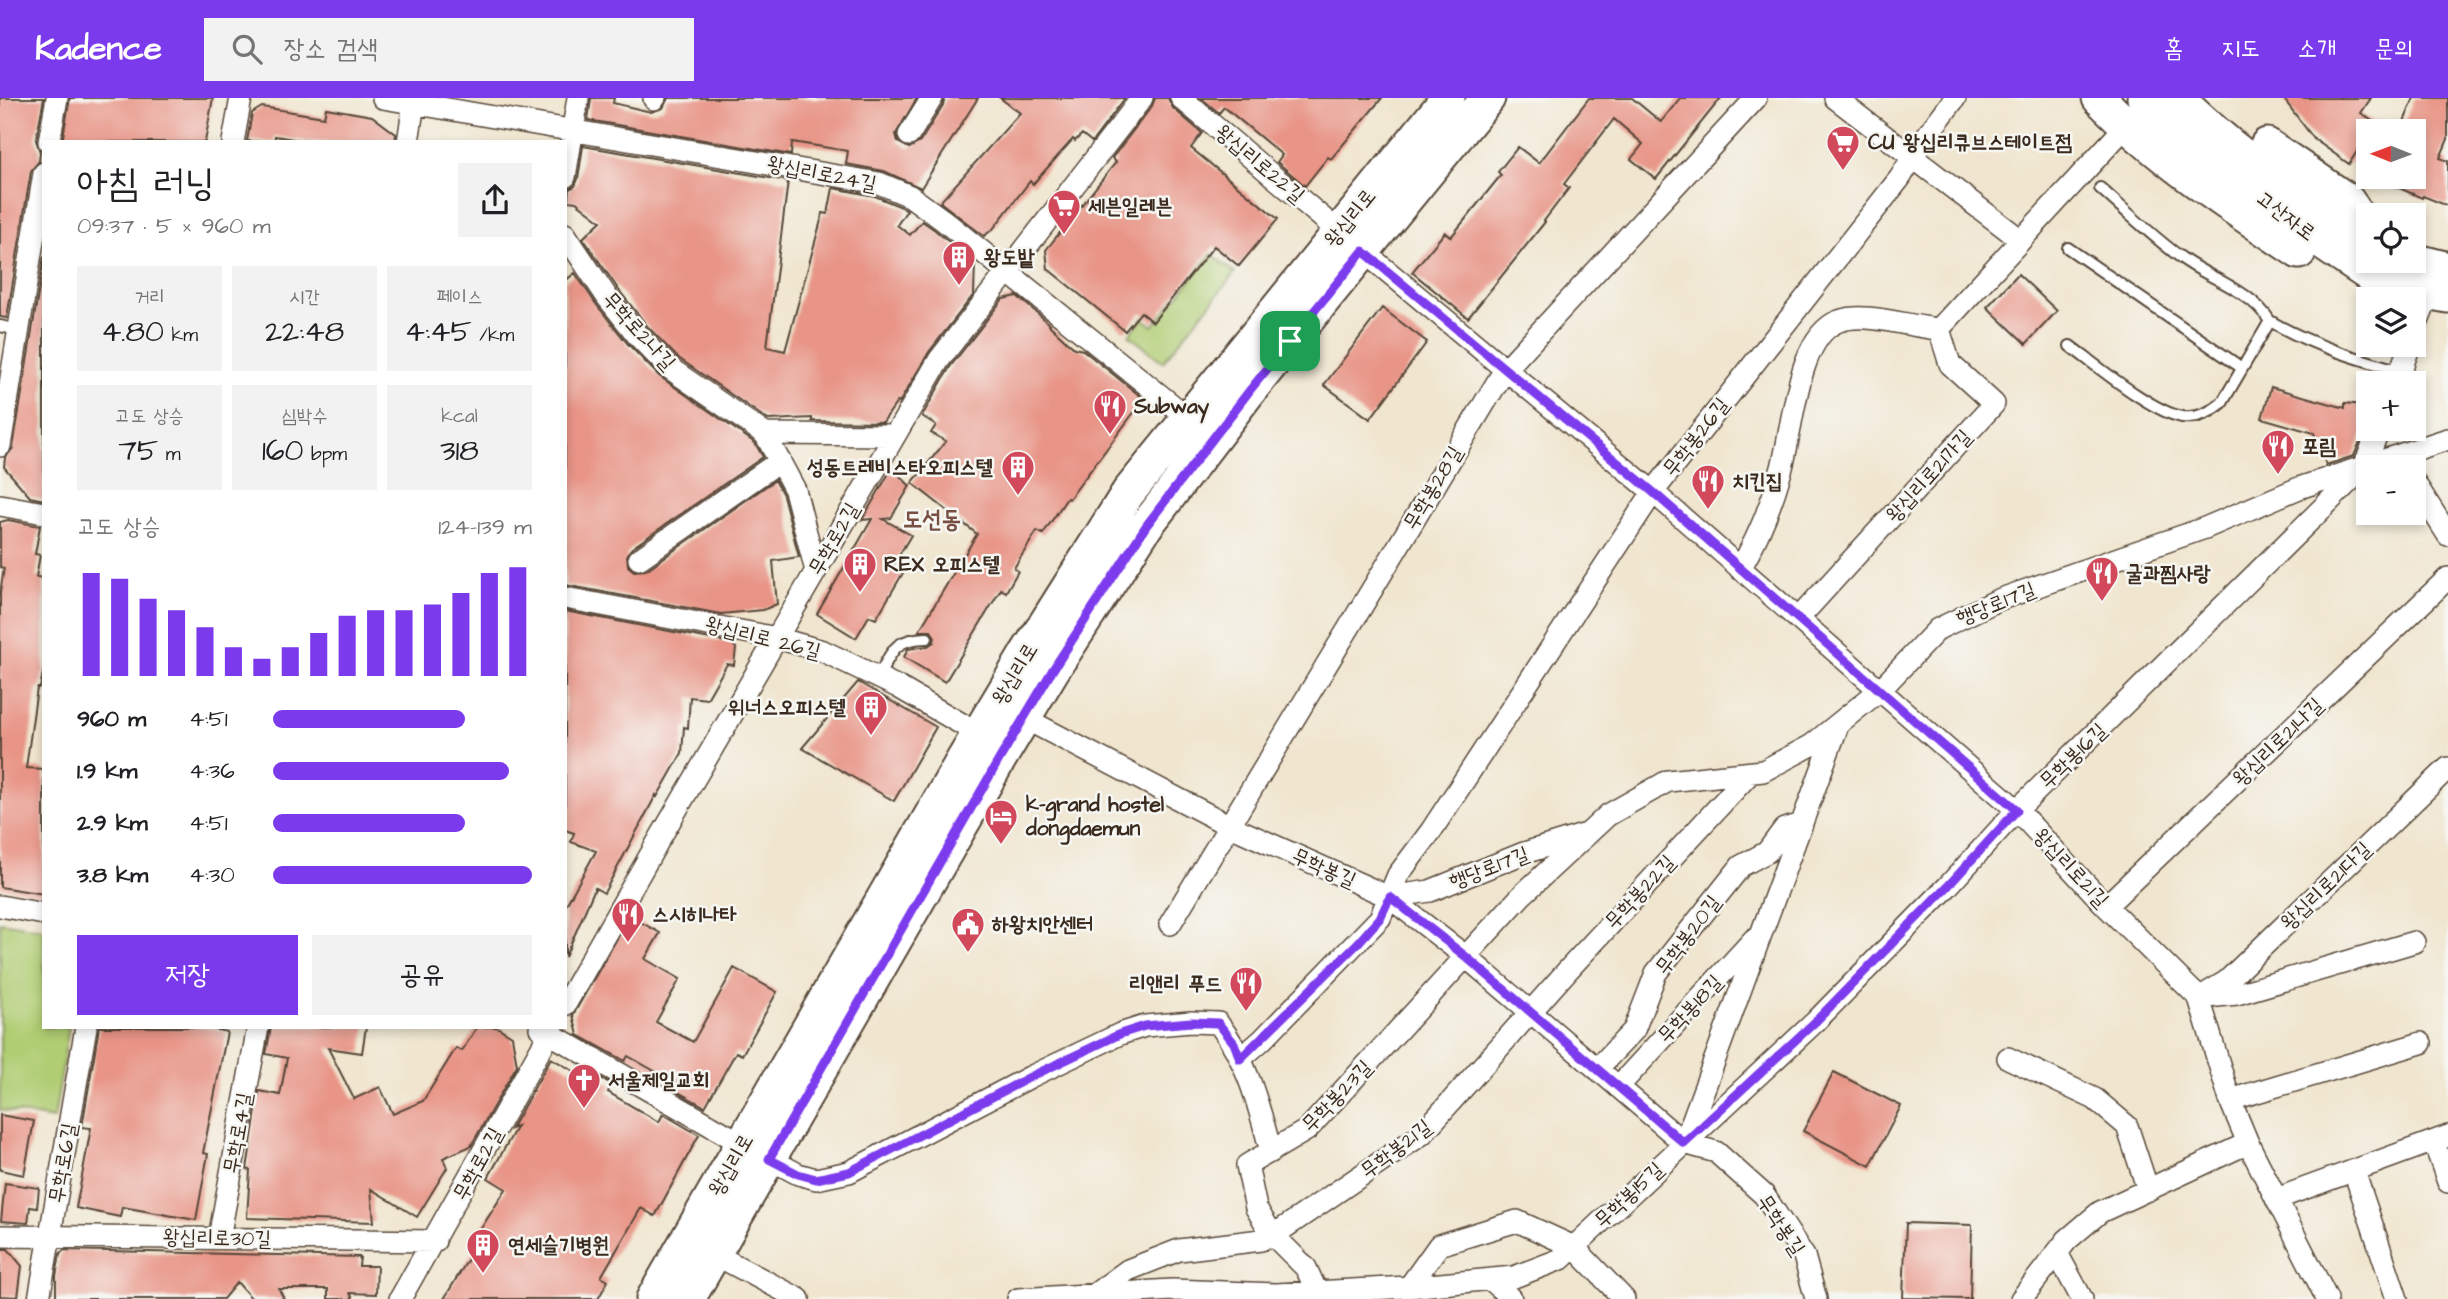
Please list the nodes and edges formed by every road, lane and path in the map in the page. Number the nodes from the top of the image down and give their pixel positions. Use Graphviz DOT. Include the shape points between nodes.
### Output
graph roads {
  1 [pos="57,98"];
  2 [pos="242,98"];
  3 [pos="383,98"];
  4 [pos="578,98"];
  5 [pos="932,98"];
  6 [pos="1142,98"];
  7 [pos="1181,98"];
  8 [pos="1488,98"];
  9 [pos="1756,98"];
  10 [pos="1835,98"];
  11 [pos="1955,98"];
  12 [pos="2099,98"];
  13 [pos="2144,98"];
  14 [pos="2177,98"];
  15 [pos="2206,98"];
  16 [pos="1446,99"];
  17 [pos="415,100"];
  18 [pos="2126,126"];
  19 [pos="573,131"];
  20 [pos="526,132"];
  21 [pos="909,135"];
  22 [pos="49,140"];
  23 [pos="233,140"];
  24 [pos="408,140"];
  25 [pos="1912,157"];
  26 [pos="567,166"];
  27 [pos="42,182"];
  28 [pos="2100,188"];
  29 [pos="2356,213"];
  30 [pos="2356,235"];
  31 [pos="567,237"];
  32 [pos="2021,240"];
  33 [pos="1350,241"];
  34 [pos="2068,248"];
  35 [pos="1007,271"];
  36 [pos="2426,272"];
  37 [pos="2383,284"];
  38 [pos="2442,286"];
  39 [pos="2426,312"];
  40 [pos="2270,321"];
  41 [pos="9,328"];
  42 [pos="1939,329"];
  43 [pos="2070,346"];
  44 [pos="2242,368"];
  45 [pos="1504,371"];
  46 [pos="2383,371"];
  47 [pos="1187,417"];
  48 [pos="765,434"];
  49 [pos="893,435"];
  50 [pos="2448,439"];
  51 [pos="0,446"];
  52 [pos="2414,455"];
  53 [pos="780,461"];
  54 [pos="2356,470"];
  55 [pos="2356,475"];
  56 [pos="1653,492"];
  57 [pos="2426,500"];
  58 [pos="0,505"];
  59 [pos="42,513"];
  60 [pos="2448,535"];
  61 [pos="639,559"];
  62 [pos="1740,569"];
  63 [pos="816,571"];
  64 [pos="2448,578"];
  65 [pos="567,597"];
  66 [pos="1798,620"];
  67 [pos="777,638"];
  68 [pos="927,638"];
  69 [pos="877,677"];
  70 [pos="1880,690"];
  71 [pos="1024,718"];
  72 [pos="1839,723"];
  73 [pos="979,734"];
  74 [pos="2448,768"];
  75 [pos="1750,772"];
  76 [pos="2017,810"];
  77 [pos="1802,824"];
  78 [pos="1228,825"];
  79 [pos="1588,833"];
  80 [pos="1390,897"];
  81 [pos="0,906"];
  82 [pos="2106,906"];
  83 [pos="42,914"];
  84 [pos="1170,924"];
  85 [pos="1762,931"];
  86 [pos="2414,942"];
  87 [pos="1465,956"];
  88 [pos="2199,998"];
  89 [pos="567,1002"];
  90 [pos="1531,1013"];
  91 [pos="86,1029"];
  92 [pos="258,1029"];
  93 [pos="547,1029"];
  94 [pos="2421,1043"];
  95 [pos="2008,1058"];
  96 [pos="1240,1059"];
  97 [pos="1597,1069"];
  98 [pos="1618,1087"];
  99 [pos="2230,1100"];
  100 [pos="2441,1139"];
  101 [pos="1684,1143"];
  102 [pos="2248,1143"];
  103 [pos="756,1152"];
  104 [pos="1271,1152"];
  105 [pos="2354,1171"];
  106 [pos="2448,1182"];
  107 [pos="2148,1190"];
  108 [pos="2276,1199"];
  109 [pos="1272,1234"];
  110 [pos="0,1236"];
  111 [pos="50,1237"];
  112 [pos="219,1238"];
  113 [pos="435,1241"];
  114 [pos="1574,1247"];
  115 [pos="2057,1253"];
  116 [pos="714,1254"];
  117 [pos="1491,1279"];
  118 [pos="1409,1287"];
  119 [pos="1317,1292"];
  120 [pos="1094,1294"];
  121 [pos="1191,1295"];
  122 [pos="1237,1296"];
  123 [pos="40,1299"];
  124 [pos="400,1299"];
  125 [pos="653,1299"];
  126 [pos="688,1299"];
  127 [pos="799,1299"];
  128 [pos="1004,1299"];
  129 [pos="1018,1299"];
  130 [pos="1511,1299"];
  131 [pos="1623,1299"];
  132 [pos="1816,1299"];
  133 [pos="2021,1299"];
  134 [pos="2082,1299"];
  135 [pos="2327,1299"];
  136 [pos="2397,1299"];
  1 -- 22 [label="street"];
  2 -- 23 [label="street"];
  3 -- 17 [label="street, 왕십리로24길"];
  4 -- 19 [label="street"];
  5 -- 21 [label="street"];
  6 -- 35 [label="street, 무학로2길"];
  7 -- 33 [label="street, 왕십리로22길"];
  8 -- 33 [label="main road, 왕십리로"];
  9 -- 45 [label="street, 무학봉28길"];
  10 -- 25 [label="street"];
  11 -- 25 [label="street, 무학봉26길"];
  12 -- 18 [label="main road"];
  13 -- 37 [label="main road, 고산자로" via="2188,141 2306,232"];
  14 -- 30 [label="main road, 고산자로" via="2318,211"];
  15 -- 29 [label="main road" via="2347,200"];
  16 -- 33 [label="main road, 왕십리로"];
  17 -- 20 [label="street, 왕십리로24길"];
  17 -- 24 [label="street"];
  18 -- 32 [label="street"];
  18 -- 37 [label="main road" via="2308,258"];
  19 -- 20 [label="street, 왕십리로24길"];
  19 -- 26 [label="street"];
  19 -- 35 [label="street, 왕십리로24길" via="879,183 910,196"];
  25 -- 32 [label="street"];
  25 -- 56 [label="street, 무학봉26길"];
  27 -- 41 [label="street"];
  28 -- 40 [label="lane" via="2184,260 2252,300"];
  31 -- 48 [label="street, 무학로2나길" via="607,297 668,366"];
  32 -- 42 [label="street"];
  33 -- 45 [label="street, 왕십리로21길"];
  33 -- 47 [label="main road, 왕십리로"];
  33 -- 71 [label="main road, 왕십리로" via="1250,390 1146,526"];
  34 -- 44 [label="lane"];
  35 -- 47 [label="street, 왕십리로24길"];
  35 -- 49 [label="street, 무학로2길" via="939,360"];
  36 -- 38 [label="main road"];
  37 -- 38 [label="main road, 고산자로"];
  38 -- 39 [label="street"];
  40 -- 44 [label="lane"];
  40 -- 46 [label="lane"];
  41 -- 51 [label="street"];
  42 -- 62 [label="street" via="1859,317 1837,321 1814,342 1803,368 1777,483 1757,540"];
  42 -- 66 [label="street, 왕십리로21가길" via="1950,364 1994,404"];
  43 -- 44 [label="lane" via="2156,407 2182,417 2211,412 2222,403"];
  45 -- 56 [label="street, 왕십리로21길"];
  45 -- 78 [label="street, 무학봉28길"];
  47 -- 73 [label="main road, 왕십리로" via="1128,493"];
  48 -- 49 [label="street"];
  48 -- 53 [label="street, 무학로2나길"];
  49 -- 63 [label="street, 무학로2길"];
  50 -- 52 [label="street, 행당로17길"];
  53 -- 61 [label="street"];
  53 -- 63 [label="street, 무학로2나길" via="795,490"];
  54 -- 70 [label="street, 행당로17길" via="1998,600 1938,629"];
  55 -- 76 [label="street, 무학봉16길"];
  56 -- 62 [label="street, 왕십리로21길"];
  56 -- 80 [label="street, 무학봉26길" via="1398,875"];
  57 -- 60 [label="street"];
  58 -- 59 [label="street"];
  62 -- 66 [label="street, 왕십리로21길"];
  63 -- 67 [label="street, 무학로2길"];
  64 -- 82 [label="street, 왕십리로21나길"];
  65 -- 67 [label="street, 왕십리로 26길"];
  66 -- 70 [label="street, 왕십리로21길"];
  67 -- 69 [label="street, 왕십리로 26길" via="824,651"];
  67 -- 89 [label="street, 무학로2길"];
  68 -- 69 [label="lane" via="897,644"];
  69 -- 73 [label="street, 왕십리로 26길"];
  70 -- 72 [label="street, 행당로17길"];
  70 -- 76 [label="street, 왕십리로21길"];
  71 -- 73 [label="street"];
  71 -- 78 [label="street, 무학봉길"];
  71 -- 103 [label="main road, 왕십리로"];
  72 -- 75 [label="street, 행당로17길" via="1812,745 1763,771"];
  72 -- 77 [label="street"];
  73 -- 103 [label="main road, 왕십리로"];
  74 -- 88 [label="street, 왕십리로21다길" via="2227,981"];
  75 -- 79 [label="street, 행당로17길" via="1668,781 1608,815"];
  75 -- 90 [label="street, 무학봉22길"];
  76 -- 82 [label="street, 왕십리로21길"];
  76 -- 101 [label="street, 무학봉16길" via="1815,1022"];
  77 -- 85 [label="street"];
  77 -- 97 [label="street, 무학봉20길" via="1784,829 1767,852 1741,866 1656,973 1634,1030"];
  78 -- 80 [label="street, 무학봉길"];
  78 -- 84 [label="street, 무학봉28길"];
  79 -- 80 [label="street, 행당로17길" via="1430,891"];
  79 -- 87 [label="street, 행당로17길"];
  80 -- 87 [label="street, 무학봉길"];
  80 -- 96 [label="street, 무학봉26길" via="1380,918 1357,944"];
  81 -- 83 [label="street"];
  82 -- 88 [label="street, 왕십리로21길"];
  85 -- 98 [label="street, 무학봉18길"];
  85 -- 101 [label="street"];
  86 -- 88 [label="street" via="2237,994"];
  87 -- 90 [label="street, 무학봉길"];
  87 -- 104 [label="street, 무학봉23길" via="1307,1130"];
  88 -- 99 [label="street, 왕십리로21길"];
  90 -- 97 [label="street, 무학봉길"];
  90 -- 109 [label="street, 무학봉21길" via="1422,1134"];
  91 -- 111 [label="street, 무학로6길"];
  92 -- 112 [label="street, 무학로4길"];
  93 -- 103 [label="street"];
  93 -- 113 [label="street, 무학로2길"];
  94 -- 99 [label="street"];
  95 -- 107 [label="street" via="2095,1099 2127,1126"];
  96 -- 103 [label="street" via="1218,1023 1145,1026 1030,1077 849,1172 816,1179"];
  96 -- 104 [label="street"];
  97 -- 98 [label="street, 무학봉길"];
  98 -- 101 [label="street, 무학봉길"];
  99 -- 102 [label="street, 왕십리로21길"];
  100 -- 105 [label="street"];
  100 -- 106 [label="street"];
  101 -- 114 [label="street, 무학봉15길"];
  101 -- 132 [label="street, 무학봉길" via="1716,1152 1764,1195 1804,1256"];
  102 -- 107 [label="street"];
  102 -- 108 [label="street, 왕십리로21길"];
  103 -- 116 [label="main road, 왕십리로"];
  103 -- 125 [label="main road, 왕십리로"];
  104 -- 109 [label="street, 무학봉23길" via="1247,1164 1256,1208"];
  105 -- 108 [label="street"];
  105 -- 136 [label="street"];
  107 -- 115 [label="street" via="2100,1212"];
  108 -- 135 [label="street, 왕십리로21길"];
  109 -- 119 [label="street" via="1306,1268"];
  109 -- 120 [label="street, 무학봉21길" via="1261,1240 1179,1250 1128,1270"];
  110 -- 111 [label="street, 왕십리로30길"];
  111 -- 112 [label="street, 왕십리로30길"];
  111 -- 123 [label="street, 무학로6길"];
  112 -- 113 [label="street, 왕십리로30길"];
  113 -- 124 [label="street, 무학로2길"];
  114 -- 117 [label="street, 무학봉15길" via="1561,1259 1514,1277"];
  114 -- 118 [label="street" via="1517,1221 1439,1245"];
  114 -- 131 [label="street"];
  115 -- 133 [label="street"];
  115 -- 134 [label="street"];
  116 -- 126 [label="main road, 왕십리로"];
  116 -- 127 [label="street"];
  117 -- 118 [label="street, 무학봉15길"];
  117 -- 130 [label="street"];
  118 -- 119 [label="street, 무학봉15길"];
  119 -- 122 [label="street, 무학봉15길"];
  120 -- 121 [label="street, 무학봉15길"];
  120 -- 129 [label="street, 무학봉15길"];
  121 -- 122 [label="street, 무학봉15길"];
  128 -- 129 [label="street"];
}
